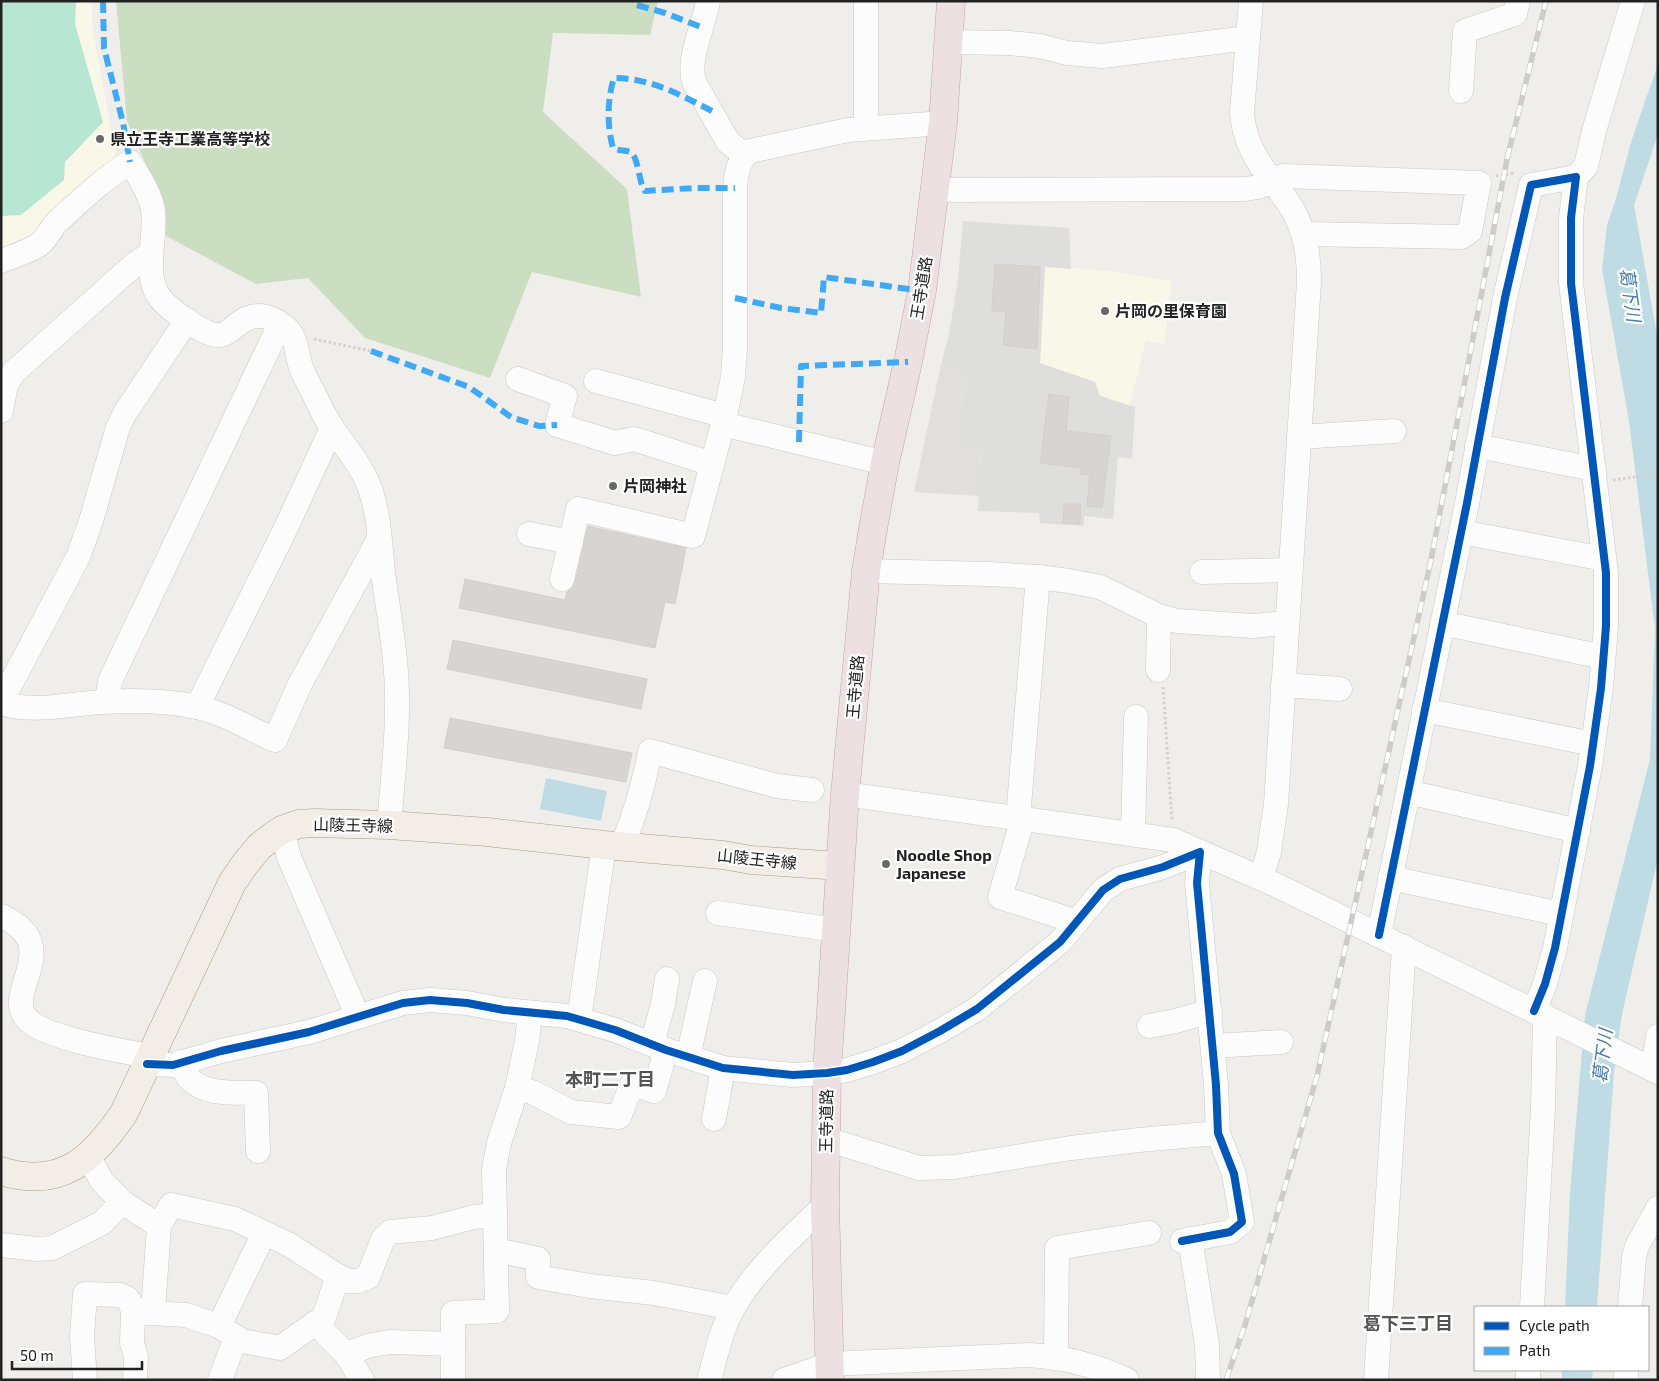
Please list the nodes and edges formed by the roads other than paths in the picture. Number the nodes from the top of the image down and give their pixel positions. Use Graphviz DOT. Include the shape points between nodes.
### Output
graph roads {
  1 [pos="708,1"];
  2 [pos="866,1"];
  3 [pos="950,1"];
  4 [pos="1251,1"];
  5 [pos="1518,1"];
  6 [pos="1633,1"];
  7 [pos="1248,38"];
  8 [pos="947,42"];
  9 [pos="1461,90"];
  10 [pos="943,123"];
  11 [pos="866,128"];
  12 [pos="745,155"];
  13 [pos="1576,177"];
  14 [pos="1271,181"];
  15 [pos="933,190"];
  16 [pos="1304,234"];
  17 [pos="152,257"];
  18 [pos="1,261"];
  19 [pos="187,320"];
  20 [pos="286,329"];
  21 [pos="518,379"];
  22 [pos="596,381"];
  23 [pos="1,411"];
  24 [pos="724,420"];
  25 [pos="332,428"];
  26 [pos="1394,431"];
  27 [pos="1299,437"];
  28 [pos="1477,446"];
  29 [pos="712,464"];
  30 [pos="884,464"];
  31 [pos="1595,476"];
  32 [pos="1461,532"];
  33 [pos="529,534"];
  34 [pos="379,539"];
  35 [pos="571,542"];
  36 [pos="1604,559"];
  37 [pos="1290,570"];
  38 [pos="866,571"];
  39 [pos="1202,572"];
  40 [pos="1038,577"];
  41 [pos="562,578"];
  42 [pos="1159,616"];
  43 [pos="1287,623"];
  44 [pos="1442,623"];
  45 [pos="1603,657"];
  46 [pos="1158,670"];
  47 [pos="1283,685"];
  48 [pos="1340,689"];
  49 [pos="107,701"];
  50 [pos="1,703"];
  51 [pos="198,708"];
  52 [pos="1424,710"];
  53 [pos="1136,717"];
  54 [pos="1593,744"];
  55 [pos="812,790"];
  56 [pos="1408,792"];
  57 [pos="845,794"];
  58 [pos="1021,818"];
  59 [pos="389,825"];
  60 [pos="282,830"];
  61 [pos="1578,831"];
  62 [pos="1133,834"];
  63 [pos="613,846"];
  64 [pos="1200,852"];
  65 [pos="840,866"];
  66 [pos="1261,878"];
  67 [pos="1390,878"];
  68 [pos="718,913"];
  69 [pos="1561,914"];
  70 [pos="1,916"];
  71 [pos="1077,922"];
  72 [pos="836,930"];
  73 [pos="1379,935"];
  74 [pos="1404,947"];
  75 [pos="667,979"];
  76 [pos="705,981"];
  77 [pos="1210,1011"];
  78 [pos="530,1013"];
  79 [pos="1539,1013"];
  80 [pos="358,1017"];
  81 [pos="580,1019"];
  82 [pos="1150,1026"];
  83 [pos="1658,1036"];
  84 [pos="1281,1042"];
  85 [pos="1213,1046"];
  86 [pos="669,1050"];
  87 [pos="149,1060"];
  88 [pos="181,1062"];
  89 [pos="723,1068"];
  90 [pos="1656,1070"];
  91 [pos="827,1073"];
  92 [pos="517,1088"];
  93 [pos="714,1119"];
  94 [pos="1218,1133"];
  95 [pos="826,1139"];
  96 [pos="258,1151"];
  97 [pos="88,1158"];
  98 [pos="1,1171"];
  99 [pos="122,1202"];
  100 [pos="825,1205"];
  101 [pos="1658,1208"];
  102 [pos="495,1215"];
  103 [pos="159,1226"];
  104 [pos="264,1233"];
  105 [pos="1150,1233"];
  106 [pos="1,1245"];
  107 [pos="496,1250"];
  108 [pos="338,1276"];
  109 [pos="1532,1306"];
  110 [pos="1630,1306"];
  111 [pos="733,1308"];
  112 [pos="143,1312"];
  113 [pos="314,1324"];
  114 [pos="227,1332"];
  115 [pos="453,1344"];
  116 [pos="346,1354"];
  117 [pos="1056,1356"];
  118 [pos="830,1372"];
  119 [pos="1099,1373"];
  120 [pos="85,1380"];
  121 [pos="135,1380"];
  122 [pos="220,1380"];
  123 [pos="362,1380"];
  124 [pos="453,1380"];
  125 [pos="709,1380"];
  126 [pos="784,1380"];
  127 [pos="1127,1380"];
  128 [pos="1208,1380"];
  129 [pos="1376,1380"];
  1 -- 12 [label="street" via="691,72 728,142"];
  2 -- 11 [label="street"];
  3 -- 8 [label="highway, 王寺道路"];
  4 -- 7 [label="street"];
  5 -- 9 [label="street" via="1515,14 1465,30"];
  6 -- 13 [label="street" via="1586,166"];
  7 -- 8 [label="street" via="1102,56 1009,43"];
  7 -- 14 [label="street" via="1243,129 1249,148"];
  8 -- 10 [label="highway, 王寺道路"];
  10 -- 11 [label="street"];
  10 -- 15 [label="highway, 王寺道路"];
  11 -- 12 [label="street" via="750,151"];
  12 -- 24 [label="street" via="735,180 735,348"];
  13 -- 28 [label="street" via="1531,185 1505,298"];
  13 -- 31 [label="street" via="1571,218 1571,283"];
  14 -- 15 [label="street" via="1245,189"];
  14 -- 16 [label="street" via="1295,213"];
  14 -- 16 [label="street" via="1283,176 1480,183 1470,231 1462,237"];
  15 -- 30 [label="highway, 王寺道路" via="922,291"];
  16 -- 27 [label="street" via="1308,282"];
  17 -- 18 [label="street" via="153,210 130,162 80,200 40,243"];
  17 -- 19 [label="street" via="153,281 159,297"];
  17 -- 23 [label="street" via="135,264 14,372 6,384"];
  19 -- 20 [label="street" via="220,336 255,315 266,316"];
  19 -- 50 [label="street" via="118,427 78,557"];
  20 -- 25 [label="street" via="296,345 306,380"];
  20 -- 49 [label="street" via="110,681"];
  21 -- 29 [label="street" via="565,396 557,425 615,443 634,439"];
  22 -- 24 [label="street"];
  24 -- 29 [label="street"];
  24 -- 30 [label="street"];
  25 -- 34 [label="street" via="352,453 367,482"];
  25 -- 51 [label="street"];
  26 -- 27 [label="street"];
  27 -- 37 [label="street"];
  28 -- 31 [label="street"];
  28 -- 32 [label="street"];
  29 -- 35 [label="street" via="693,536 578,509"];
  30 -- 38 [label="highway, 王寺道路"];
  31 -- 36 [label="street"];
  32 -- 36 [label="street"];
  32 -- 44 [label="street"];
  33 -- 35 [label="street"];
  34 -- 51 [label="street" via="300,684 275,740"];
  34 -- 59 [label="street" via="396,673 397,707"];
  35 -- 41 [label="street"];
  36 -- 45 [label="street" via="1606,626"];
  37 -- 39 [label="street"];
  37 -- 43 [label="street"];
  38 -- 40 [label="street"];
  38 -- 57 [label="highway, 王寺道路"];
  40 -- 42 [label="street" via="1100,588"];
  40 -- 58 [label="street"];
  42 -- 43 [label="street" via="1212,624 1253,626"];
  42 -- 46 [label="street"];
  43 -- 47 [label="street"];
  44 -- 45 [label="street"];
  44 -- 52 [label="street"];
  45 -- 54 [label="street"];
  47 -- 48 [label="street"];
  47 -- 66 [label="street" via="1273,829"];
  49 -- 50 [label="street" via="27,708"];
  49 -- 51 [label="street"];
  52 -- 54 [label="street"];
  52 -- 56 [label="street"];
  53 -- 62 [label="street"];
  54 -- 61 [label="street"];
  55 -- 63 [label="street" via="778,786 650,751 634,819"];
  56 -- 61 [label="street"];
  56 -- 67 [label="street"];
  57 -- 58 [label="street"];
  57 -- 65 [label="highway, 王寺道路"];
  58 -- 62 [label="street"];
  58 -- 71 [label="street" via="1000,897"];
  59 -- 60 [label="main road, 山陵王寺線" via="314,822"];
  59 -- 63 [label="main road, 山陵王寺線"];
  60 -- 80 [label="street" via="289,857"];
  60 -- 87 [label="main road, 山陵王寺線" via="259,847 232,883"];
  61 -- 69 [label="street"];
  62 -- 64 [label="street" via="1173,840"];
  63 -- 65 [label="main road, 山陵王寺線"];
  63 -- 81 [label="street"];
  64 -- 66 [label="street"];
  64 -- 71 [label="street" via="1120,879 1103,890"];
  64 -- 77 [label="street" via="1197,883"];
  65 -- 72 [label="highway, 王寺道路"];
  66 -- 73 [label="street"];
  67 -- 69 [label="street"];
  67 -- 73 [label="street"];
  68 -- 72 [label="street"];
  69 -- 79 [label="street"];
  70 -- 87 [label="street" via="24,930 32,950 21,998 27,1020 50,1033"];
  71 -- 91 [label="street" via="1060,942 977,1009 902,1051 847,1070"];
  72 -- 91 [label="highway, 王寺道路"];
  73 -- 74 [label="street"];
  74 -- 79 [label="street"];
  74 -- 129 [label="street"];
  75 -- 86 [label="street" via="663,1004"];
  76 -- 86 [label="street"];
  77 -- 82 [label="street"];
  77 -- 85 [label="street"];
  78 -- 80 [label="street" via="430,1000 403,1003"];
  78 -- 81 [label="street"];
  78 -- 92 [label="street"];
  79 -- 90 [label="street"];
  79 -- 109 [label="street" via="1543,1108"];
  80 -- 88 [label="street"];
  81 -- 86 [label="street"];
  83 -- 90 [label="street"];
  84 -- 85 [label="street"];
  85 -- 94 [label="street"];
  86 -- 89 [label="street"];
  86 -- 92 [label="street" via="654,1091 632,1084 619,1116 571,1112"];
  87 -- 88 [label="street"];
  87 -- 97 [label="main road, 山陵王寺線" via="124,1113 108,1138"];
  88 -- 96 [label="street" via="187,1076 201,1087 214,1092 256,1093"];
  89 -- 91 [label="street" via="793,1075"];
  89 -- 93 [label="street"];
  91 -- 95 [label="highway, 王寺道路"];
  92 -- 102 [label="street" via="494,1169"];
  94 -- 95 [label="street" via="1071,1148 954,1167 928,1168"];
  94 -- 128 [label="street" via="1234,1174 1242,1222 1230,1232 1186,1240 1207,1345"];
  95 -- 100 [label="highway, 王寺道路"];
  97 -- 98 [label="main road, 山陵王寺線" via="68,1170 52,1174 28,1176"];
  97 -- 99 [label="street" via="102,1181"];
  99 -- 103 [label="street"];
  99 -- 106 [label="street" via="102,1223 52,1248"];
  100 -- 111 [label="street" via="750,1283"];
  100 -- 118 [label="highway, 王寺道路"];
  101 -- 110 [label="street" via="1637,1246"];
  102 -- 107 [label="street"];
  102 -- 108 [label="street" via="432,1228 390,1232 383,1239 368,1277 348,1281"];
  103 -- 104 [label="street" via="171,1205 234,1219"];
  103 -- 112 [label="street"];
  104 -- 108 [label="street" via="288,1244"];
  104 -- 114 [label="street"];
  105 -- 117 [label="street" via="1057,1248"];
  107 -- 111 [label="street" via="538,1260 538,1277"];
  107 -- 115 [label="street" via="497,1311 453,1313"];
  108 -- 113 [label="street" via="324,1317"];
  111 -- 125 [label="street"];
  112 -- 114 [label="street" via="186,1315"];
  112 -- 120 [label="street" via="120,1295 86,1294 82,1337"];
  112 -- 121 [label="street" via="132,1343 136,1357"];
  113 -- 114 [label="street" via="280,1348 242,1341"];
  113 -- 116 [label="street"];
  114 -- 122 [label="street"];
  115 -- 116 [label="street" via="390,1342"];
  115 -- 124 [label="street"];
  116 -- 123 [label="street"];
  117 -- 118 [label="street" via="988,1356"];
  117 -- 119 [label="street"];
  118 -- 126 [label="street"];
  119 -- 127 [label="street"];
}
